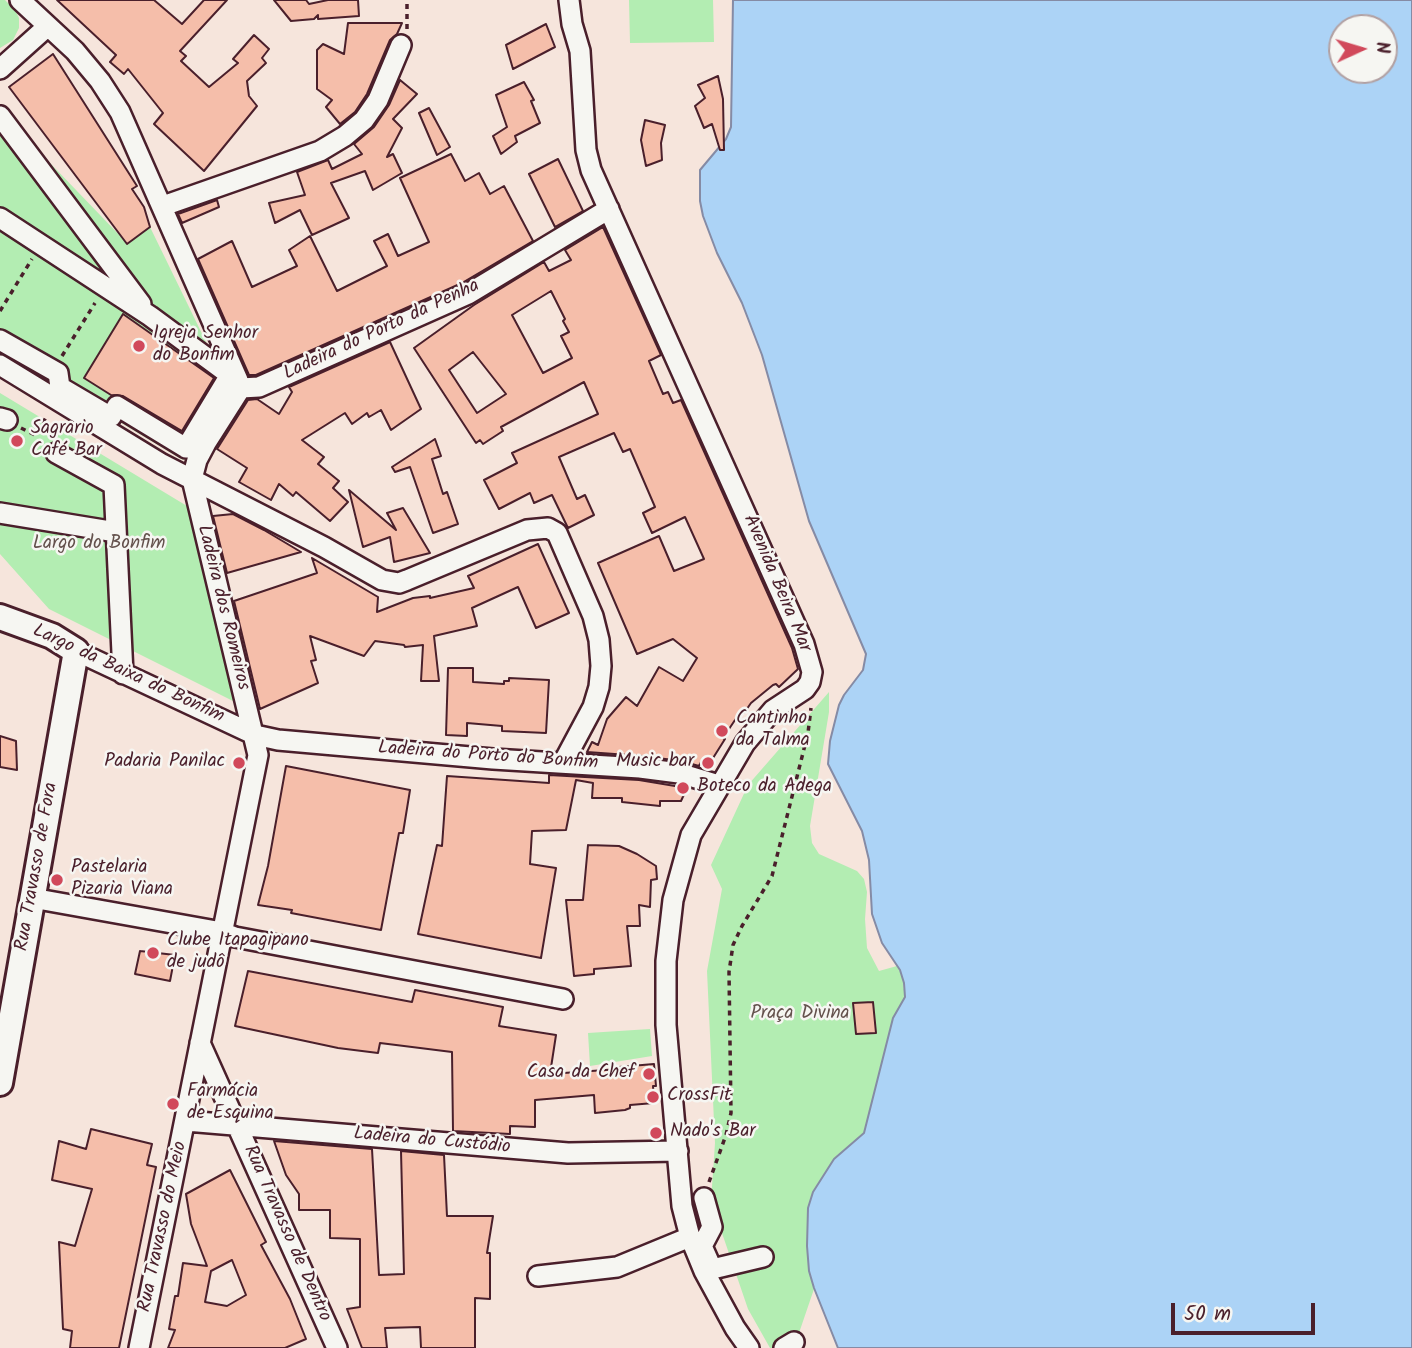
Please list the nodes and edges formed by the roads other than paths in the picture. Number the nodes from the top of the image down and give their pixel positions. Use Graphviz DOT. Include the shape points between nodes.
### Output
graph roads {
  1 [pos="20,0"];
  2 [pos="569,0"];
  3 [pos="48,26"];
  4 [pos="401,45"];
  5 [pos="0,69"];
  6 [pos="0,116"];
  7 [pos="163,206"];
  8 [pos="610,209"];
  9 [pos="0,218"];
  10 [pos="150,316"];
  11 [pos="0,340"];
  12 [pos="0,365"];
  13 [pos="241,388"];
  14 [pos="56,453"];
  15 [pos="192,480"];
  16 [pos="0,513"];
  17 [pos="116,532"];
  18 [pos="0,617"];
  19 [pos="76,651"];
  20 [pos="123,674"];
  21 [pos="255,735"];
  22 [pos="563,763"];
  23 [pos="719,785"];
  24 [pos="32,898"];
  25 [pos="228,935"];
  26 [pos="563,999"];
  27 [pos="200,1043"];
  28 [pos="0,1083"];
  29 [pos="186,1121"];
  30 [pos="237,1125"];
  31 [pos="678,1151"];
  32 [pos="704,1198"];
  33 [pos="690,1237"];
  34 [pos="763,1257"];
  35 [pos="704,1270"];
  36 [pos="538,1276"];
  37 [pos="139,1348"];
  38 [pos="337,1348"];
  39 [pos="749,1348"];
  40 [pos="754,1348"];
  1 -- 3 [label="street"];
  2 -- 8 [label="street, Avenida Beira Mar" via="581,61 586,150"];
  3 -- 5 [label="street"];
  3 -- 7 [label="street" via="100,81"];
  4 -- 7 [label="street" via="378,100 345,136 320,151"];
  6 -- 10 [label="street"];
  7 -- 13 [label="street"];
  8 -- 13 [label="street, Ladeira do Porto da Penha" via="468,294 259,387"];
  8 -- 23 [label="street, Avenida Beira Mar" via="804,644 812,672 805,689 758,725"];
  9 -- 10 [label="street"];
  10 -- 11 [label="street" via="230,375 186,448 117,407 111,417 60,387 58,373"];
  12 -- 15 [label="street"];
  13 -- 15 [label="street" via="206,443"];
  14 -- 17 [label="street" via="114,485"];
  15 -- 21 [label="street, Ladeira dos Romeiros"];
  15 -- 22 [label="street" via="391,583 527,530 548,528 556,533 593,615 601,666 593,708"];
  16 -- 17 [label="street"];
  17 -- 20 [label="street"];
  18 -- 19 [label="main road, Largo da Baixa do Bonfim" via="52,636"];
  19 -- 20 [label="street, Largo da Baixa do Bonfim"];
  19 -- 24 [label="main road, Rua Travasso de Fora"];
  20 -- 21 [label="street, Largo da Baixa do Bonfim"];
  21 -- 22 [label="street, Ladeira do Porto do Bonfim"];
  21 -- 25 [label="street, Rua Travasso do Meio" via="258,754"];
  22 -- 23 [label="street, Ladeira do Porto do Bonfim" via="679,773"];
  23 -- 31 [label="street" via="691,835 673,900 666,961 666,1025"];
  24 -- 25 [label="street"];
  24 -- 28 [label="main road, Rua Travasso de Fora"];
  25 -- 26 [label="street"];
  25 -- 27 [label="street, Rua Travasso do Meio"];
  27 -- 29 [label="street, Rua Travasso do Meio"];
  27 -- 30 [label="street, Rua Travasso de Dentro"];
  29 -- 30 [label="street, Ladeira do Custódio"];
  29 -- 37 [label="street, Rua Travasso do Meio"];
  30 -- 31 [label="street, Ladeira do Custódio" via="568,1153"];
  30 -- 38 [label="street, Rua Travasso de Dentro"];
  31 -- 33 [label="street" via="682,1206"];
  32 -- 40 [label="street" via="712,1227 702,1246 736,1322"];
  33 -- 35 [label="street"];
  33 -- 36 [label="street" via="617,1267"];
  34 -- 35 [label="street"];
  35 -- 39 [label="street"];
}
